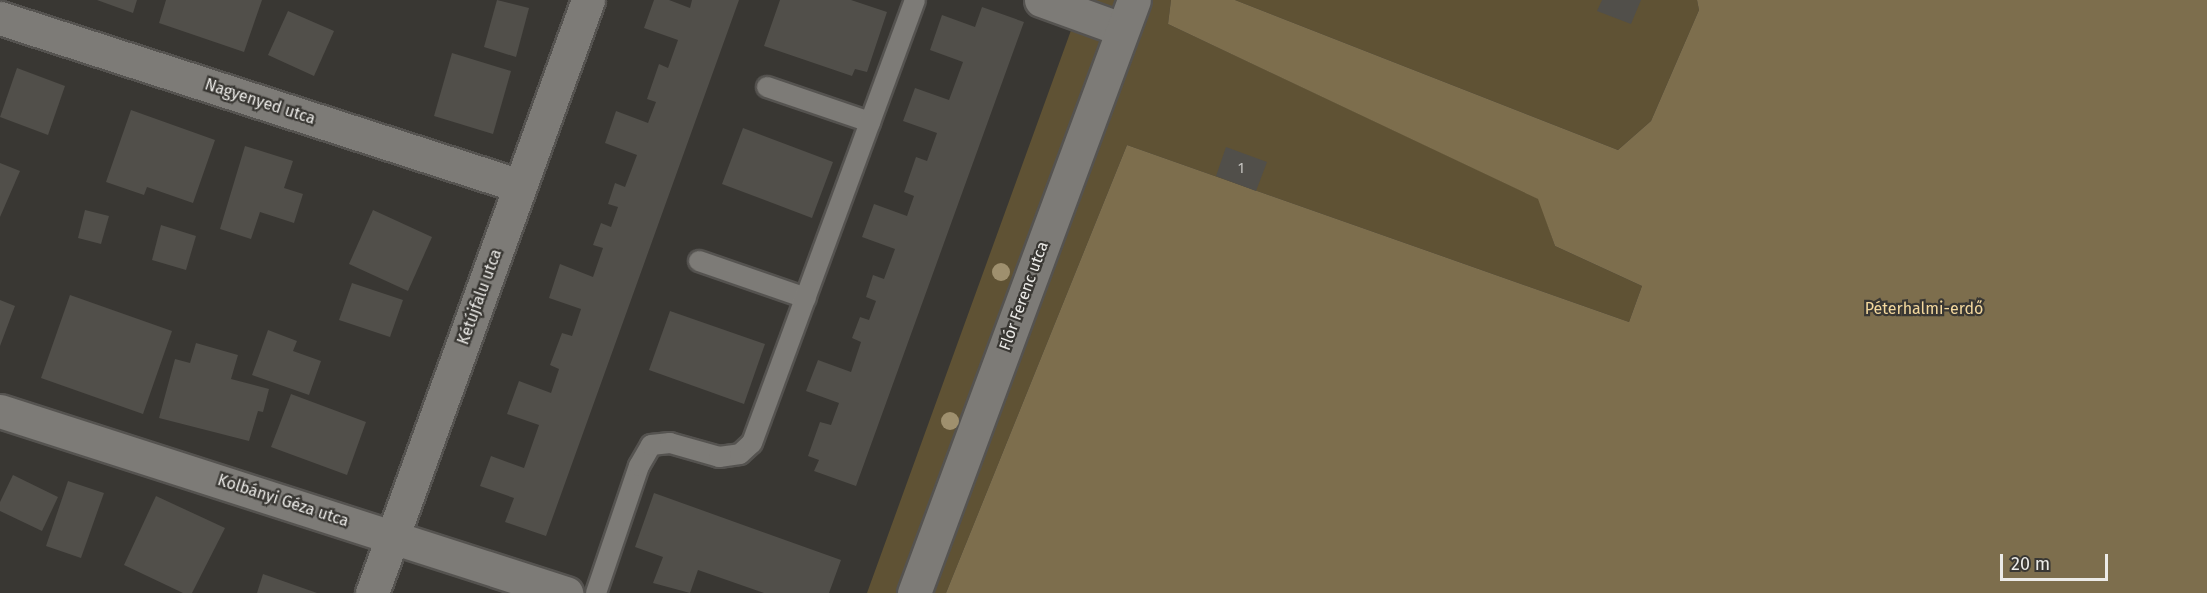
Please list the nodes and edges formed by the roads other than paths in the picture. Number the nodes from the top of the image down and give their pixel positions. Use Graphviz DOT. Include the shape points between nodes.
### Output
graph roads {
  1 [pos="588,0"];
  2 [pos="915,0"];
  3 [pos="1041,0"];
  4 [pos="1134,0"];
  5 [pos="0,18"];
  6 [pos="1121,29"];
  7 [pos="767,87"];
  8 [pos="870,122"];
  9 [pos="520,186"];
  10 [pos="699,261"];
  11 [pos="806,298"];
  12 [pos="0,411"];
  13 [pos="393,536"];
  14 [pos="372,593"];
  15 [pos="566,593"];
  16 [pos="596,593"];
  17 [pos="914,593"];
  1 -- 9 [label="street, Kétújfalu utca"];
  2 -- 8 [label="lane"];
  3 -- 6 [label="street"];
  4 -- 6 [label="street, Flór Ferenc utca"];
  5 -- 9 [label="street, Nagyenyed utca"];
  6 -- 17 [label="street, Flór Ferenc utca"];
  7 -- 8 [label="lane"];
  8 -- 11 [label="lane"];
  9 -- 13 [label="street, Kétújfalu utca"];
  10 -- 11 [label="lane"];
  11 -- 16 [label="lane" via="752,443 741,454 719,457 670,443 651,445 639,466"];
  12 -- 13 [label="street, Kolbányi Géza utca"];
  13 -- 14 [label="street, Kétújfalu utca"];
  13 -- 15 [label="street, Kolbányi Géza utca"];
}
